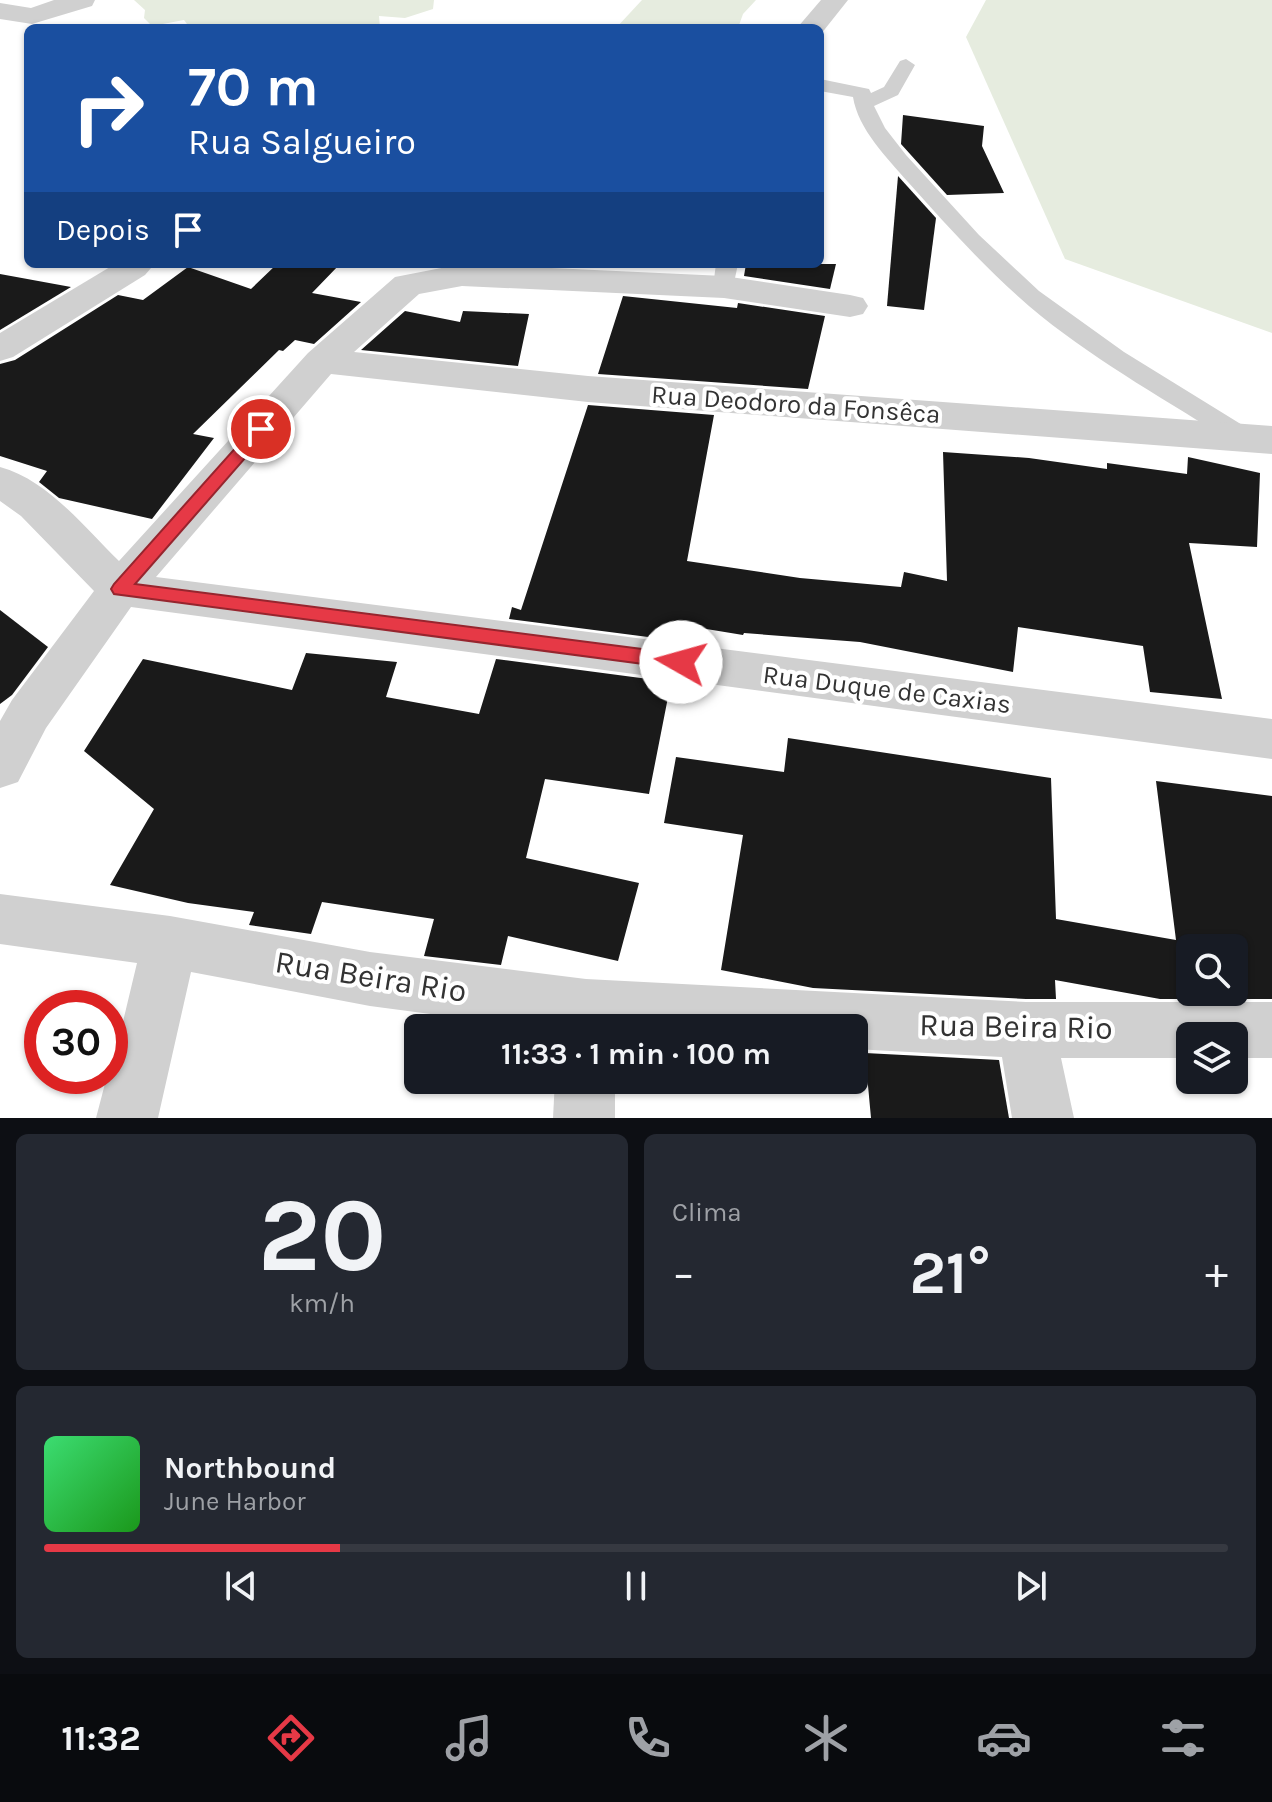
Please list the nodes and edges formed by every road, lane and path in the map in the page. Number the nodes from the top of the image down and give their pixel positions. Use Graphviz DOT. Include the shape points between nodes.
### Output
graph roads {
  1 [pos="82,0"];
  2 [pos="835,0"];
  3 [pos="0,11"];
  4 [pos="814,24"];
  5 [pos="906,65"];
  6 [pos="824,86"];
  7 [pos="863,104"];
  8 [pos="133,268"];
  9 [pos="726,276"];
  10 [pos="850,306"];
  11 [pos="0,349"];
  12 [pos="321,361"];
  13 [pos="1257,438"];
  14 [pos="0,481"];
  15 [pos="120,589"];
  16 [pos="1272,739"];
  17 [pos="0,767"];
  18 [pos="0,919"];
  19 [pos="170,942"];
  20 [pos="564,1014"];
  21 [pos="868,1026"];
  22 [pos="1026,1030"];
  23 [pos="1272,1030"];
  24 [pos="585,1094"];
  25 [pos="127,1118"];
  26 [pos="584,1118"];
  27 [pos="1043,1118"];
  1 -- 3 [label="street" via="32,16"];
  2 -- 4 [label="street"];
  5 -- 7 [label="lane" via="891,91"];
  6 -- 7 [label="lane" via="862,93"];
  7 -- 13 [label="lane" via="883,139 1011,278 1072,329"];
  8 -- 11 [label="street"];
  9 -- 10 [label="street"];
  9 -- 12 [label="street" via="462,275 408,285"];
  12 -- 13 [label="street, Rua Deodoro da Fonsêca" via="588,389"];
  12 -- 15 [label="street"];
  14 -- 15 [label="street" via="36,505"];
  15 -- 16 [label="street, Rua Duque de Caxias"];
  15 -- 17 [label="street" via="29,714"];
  18 -- 19 [label="street, Rua Beira Rio"];
  19 -- 20 [label="street, Rua Beira Rio"];
  19 -- 25 [label="street"];
  21 -- 22 [label="street, Rua Beira Rio"];
  22 -- 23 [label="street, Rua Beira Rio"];
  22 -- 27 [label="street"];
  24 -- 26 [label="street"];
}
